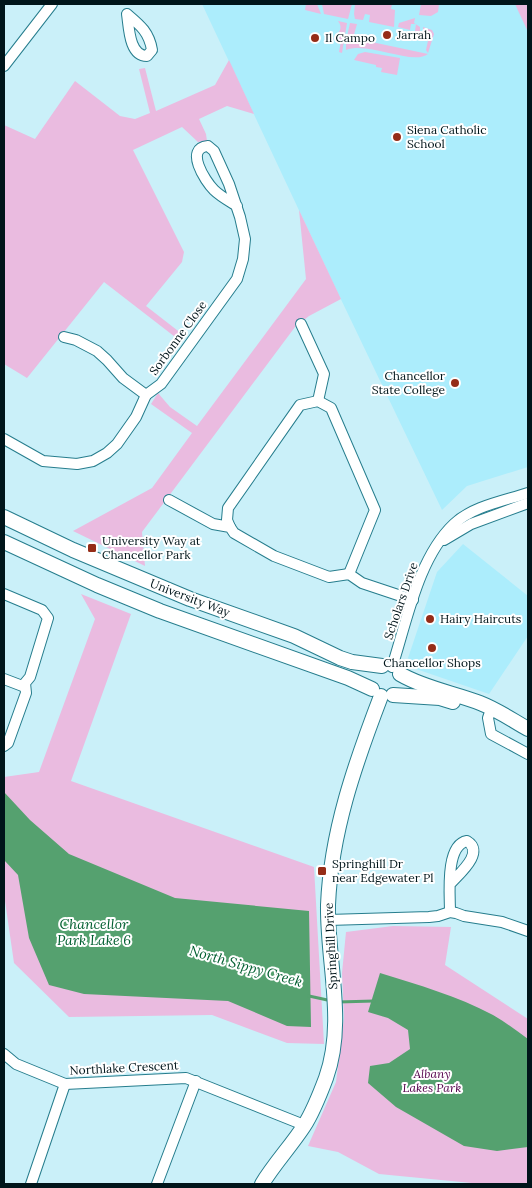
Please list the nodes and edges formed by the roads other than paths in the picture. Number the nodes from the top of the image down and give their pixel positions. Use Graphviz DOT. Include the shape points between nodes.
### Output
graph roads {
  1 [pos="52,4"];
  2 [pos="123,4"];
  3 [pos="127,14"];
  4 [pos="4,66"];
  5 [pos="237,206"];
  6 [pos="301,324"];
  7 [pos="64,337"];
  8 [pos="146,395"];
  9 [pos="318,401"];
  10 [pos="4,439"];
  11 [pos="528,493"];
  12 [pos="169,500"];
  13 [pos="528,503"];
  14 [pos="4,517"];
  15 [pos="230,527"];
  16 [pos="4,542"];
  17 [pos="437,545"];
  18 [pos="349,574"];
  19 [pos="4,594"];
  20 [pos="413,600"];
  21 [pos="391,669"];
  22 [pos="4,679"];
  23 [pos="25,687"];
  24 [pos="382,694"];
  25 [pos="489,715"];
  26 [pos="528,729"];
  27 [pos="4,746"];
  28 [pos="528,754"];
  29 [pos="451,883"];
  30 [pos="450,912"];
  31 [pos="328,920"];
  32 [pos="528,932"];
  33 [pos="4,1054"];
  34 [pos="196,1081"];
  35 [pos="65,1084"];
  36 [pos="304,1125"];
  37 [pos="265,1183"];
  38 [pos="31,1184"];
  39 [pos="157,1184"];
  1 -- 4 [label="street"];
  2 -- 3 [label="street"];
  5 -- 5 [label="street, Sorbonne Close" via="209,184 196,159 200,148 208,146 214,151"];
  5 -- 8 [label="street, Sorbonne Close" via="245,250 237,279 161,384"];
  6 -- 9 [label="street" via="324,374"];
  7 -- 8 [label="street" via="97,351 122,378"];
  8 -- 10 [label="street, Sorbonne Close" via="125,434 107,453 94,460 77,464 43,461"];
  9 -- 15 [label="street" via="300,404 228,508"];
  9 -- 18 [label="street" via="331,408 375,510"];
  11 -- 17 [label="street, Scholars Drive" via="470,514 455,523"];
  12 -- 15 [label="street" via="213,524"];
  13 -- 17 [label="street, Scholars Drive" via="471,524"];
  14 -- 21 [label="main road, University Way" via="73,550 190,599 294,636 340,658"];
  15 -- 18 [label="street" via="234,533 274,556 329,577"];
  16 -- 24 [label="main road, University Way" via="160,611 348,678"];
  17 -- 20 [label="street, Scholars Drive" via="423,570"];
  18 -- 20 [label="street" via="362,584"];
  19 -- 23 [label="street" via="42,610 48,618"];
  20 -- 21 [label="street, Scholars Drive"];
  21 -- 24 [label="main road" via="401,678 400,688"];
  21 -- 24 [label="main road" via="377,668 371,675 370,680"];
  21 -- 26 [label="main road, University Way" via="411,680 482,704"];
  22 -- 23 [label="street"];
  23 -- 27 [label="street" via="26,693 8,743"];
  24 -- 25 [label="main road, University Way" via="440,698"];
  24 -- 31 [label="main road, Springhill Drive" via="338,826 330,871"];
  25 -- 26 [label="main road, University Way"];
  25 -- 28 [label="street" via="491,734"];
  29 -- 30 [label="street"];
  30 -- 31 [label="street" via="429,917"];
  30 -- 32 [label="street" via="502,922"];
  31 -- 36 [label="main road, Springhill Drive" via="336,1016 326,1076"];
  33 -- 35 [label="street, Northlake Crescent" via="16,1064"];
  34 -- 35 [label="street, Northlake Crescent" via="186,1078"];
  34 -- 36 [label="street, Northlake Crescent"];
  34 -- 39 [label="street"];
  35 -- 38 [label="street"];
  36 -- 37 [label="main road, Springhill Drive"];
}
